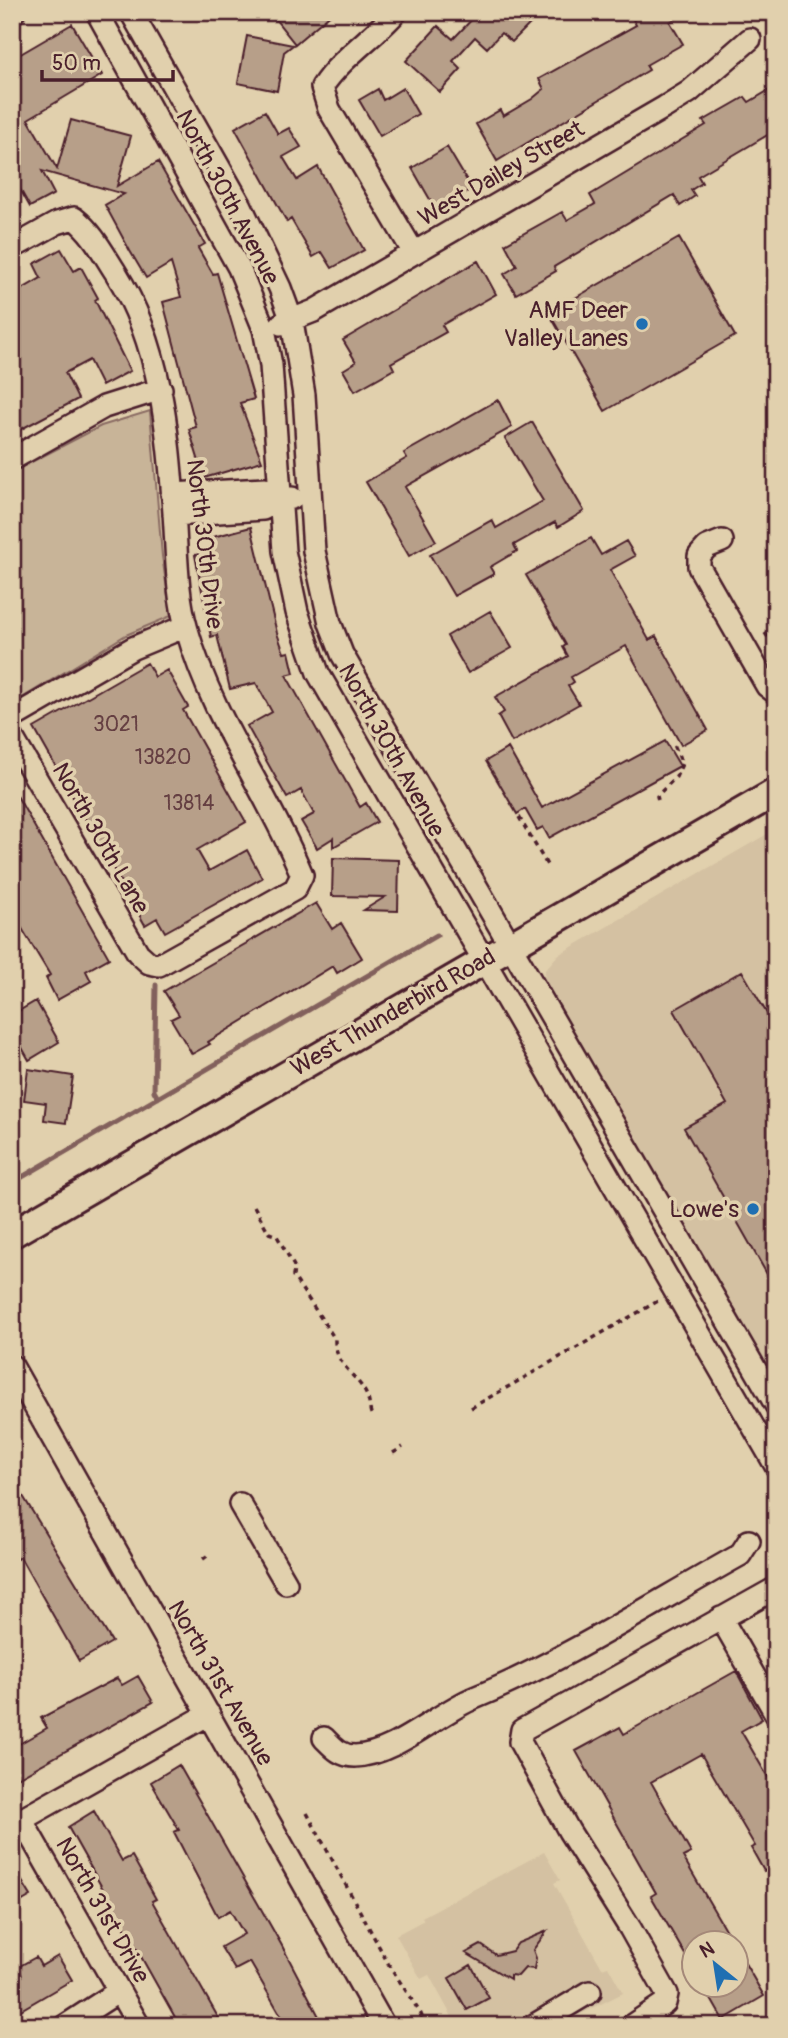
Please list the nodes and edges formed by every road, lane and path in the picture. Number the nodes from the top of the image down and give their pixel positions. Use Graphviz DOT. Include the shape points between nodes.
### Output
graph roads {
  1 [pos="97,12"];
  2 [pos="131,12"];
  3 [pos="396,12"];
  4 [pos="750,38"];
  5 [pos="12,248"];
  6 [pos="414,253"];
  7 [pos="292,321"];
  8 [pos="264,329"];
  9 [pos="161,389"];
  10 [pos="12,459"];
  11 [pos="310,497"];
  12 [pos="280,499"];
  13 [pos="173,504"];
  14 [pos="722,541"];
  15 [pos="186,626"];
  16 [pos="765,633"];
  17 [pos="776,649"];
  18 [pos="776,693"];
  19 [pos="12,718"];
  20 [pos="12,737"];
  21 [pos="673,742"];
  22 [pos="776,792"];
  23 [pos="658,800"];
  24 [pos="519,817"];
  25 [pos="547,865"];
  26 [pos="508,945"];
  27 [pos="482,960"];
  28 [pos="149,963"];
  29 [pos="254,1206"];
  30 [pos="12,1234"];
  31 [pos="658,1301"];
  32 [pos="12,1366"];
  33 [pos="776,1405"];
  34 [pos="471,1408"];
  35 [pos="372,1416"];
  36 [pos="403,1447"];
  37 [pos="393,1453"];
  38 [pos="776,1466"];
  39 [pos="240,1504"];
  40 [pos="749,1541"];
  41 [pos="286,1583"];
  42 [pos="776,1588"];
  43 [pos="721,1618"];
  44 [pos="776,1713"];
  45 [pos="209,1714"];
  46 [pos="324,1738"];
  47 [pos="307,1813"];
  48 [pos="17,1822"];
  49 [pos="119,1991"];
  50 [pos="590,1992"];
  51 [pos="65,2026"];
  52 [pos="139,2026"];
  53 [pos="384,2026"];
  54 [pos="425,2026"];
  55 [pos="533,2026"];
  56 [pos="631,2026"];
  1 -- 8 [label="street, North 30th Avenue" via="239,268"];
  2 -- 7 [label="street, North 30th Avenue" via="241,206"];
  3 -- 6 [label="street" via="334,68 322,87 329,109"];
  4 -- 6 [label="street, West Dailey Street" via="689,92"];
  5 -- 9 [label="street, North 30th Drive" via="74,218 88,229 135,308"];
  6 -- 7 [label="street, West Dailey Street"];
  7 -- 8 [label="street, West Dailey Street"];
  7 -- 11 [label="street, North 30th Avenue" via="304,396"];
  8 -- 12 [label="street, North 30th Avenue" via="271,365"];
  9 -- 10 [label="street" via="104,407"];
  9 -- 13 [label="street, North 30th Drive"];
  11 -- 12 [label="street"];
  11 -- 26 [label="street, North 30th Avenue" via="321,585 342,654"];
  12 -- 13 [label="street" via="262,509"];
  12 -- 27 [label="street, North 30th Avenue" via="289,581 318,673"];
  13 -- 15 [label="street, North 30th Drive" via="175,556"];
  14 -- 18 [label="street" via="699,556 699,567 767,686"];
  15 -- 19 [label="street" via="133,648"];
  15 -- 28 [label="street, North 30th Drive" via="209,696 302,875 295,889 159,965"];
  16 -- 17 [label="path"];
  20 -- 28 [label="street, North 30th Lane" via="138,953"];
  21 -- 23 [label="path" via="682,764"];
  22 -- 26 [label="main road, West Thunderbird Road"];
  24 -- 25 [label="path"];
  26 -- 27 [label="main road, West Thunderbird Road"];
  26 -- 33 [label="street, North 30th Avenue"];
  27 -- 30 [label="main road, West Thunderbird Road"];
  27 -- 38 [label="street, North 30th Avenue"];
  29 -- 35 [label="path" via="269,1233 278,1236 294,1266 293,1276 330,1329 350,1376 369,1399"];
  31 -- 34 [label="path"];
  32 -- 45 [label="street, North 31st Avenue"];
  36 -- 37 [label="path"];
  39 -- 41 [label="street"];
  40 -- 46 [label="street" via="740,1555 556,1661 474,1698 382,1749 355,1756 340,1754"];
  42 -- 43 [label="street"];
  43 -- 44 [label="street"];
  43 -- 56 [label="street" via="522,1730 520,1742 667,1994 665,2003"];
  45 -- 48 [label="street"];
  45 -- 53 [label="street, North 31st Avenue"];
  47 -- 54 [label="path"];
  48 -- 49 [label="street, North 31st Drive"];
  49 -- 51 [label="street"];
  49 -- 52 [label="street, North 31st Drive"];
  50 -- 55 [label="street"];
}
